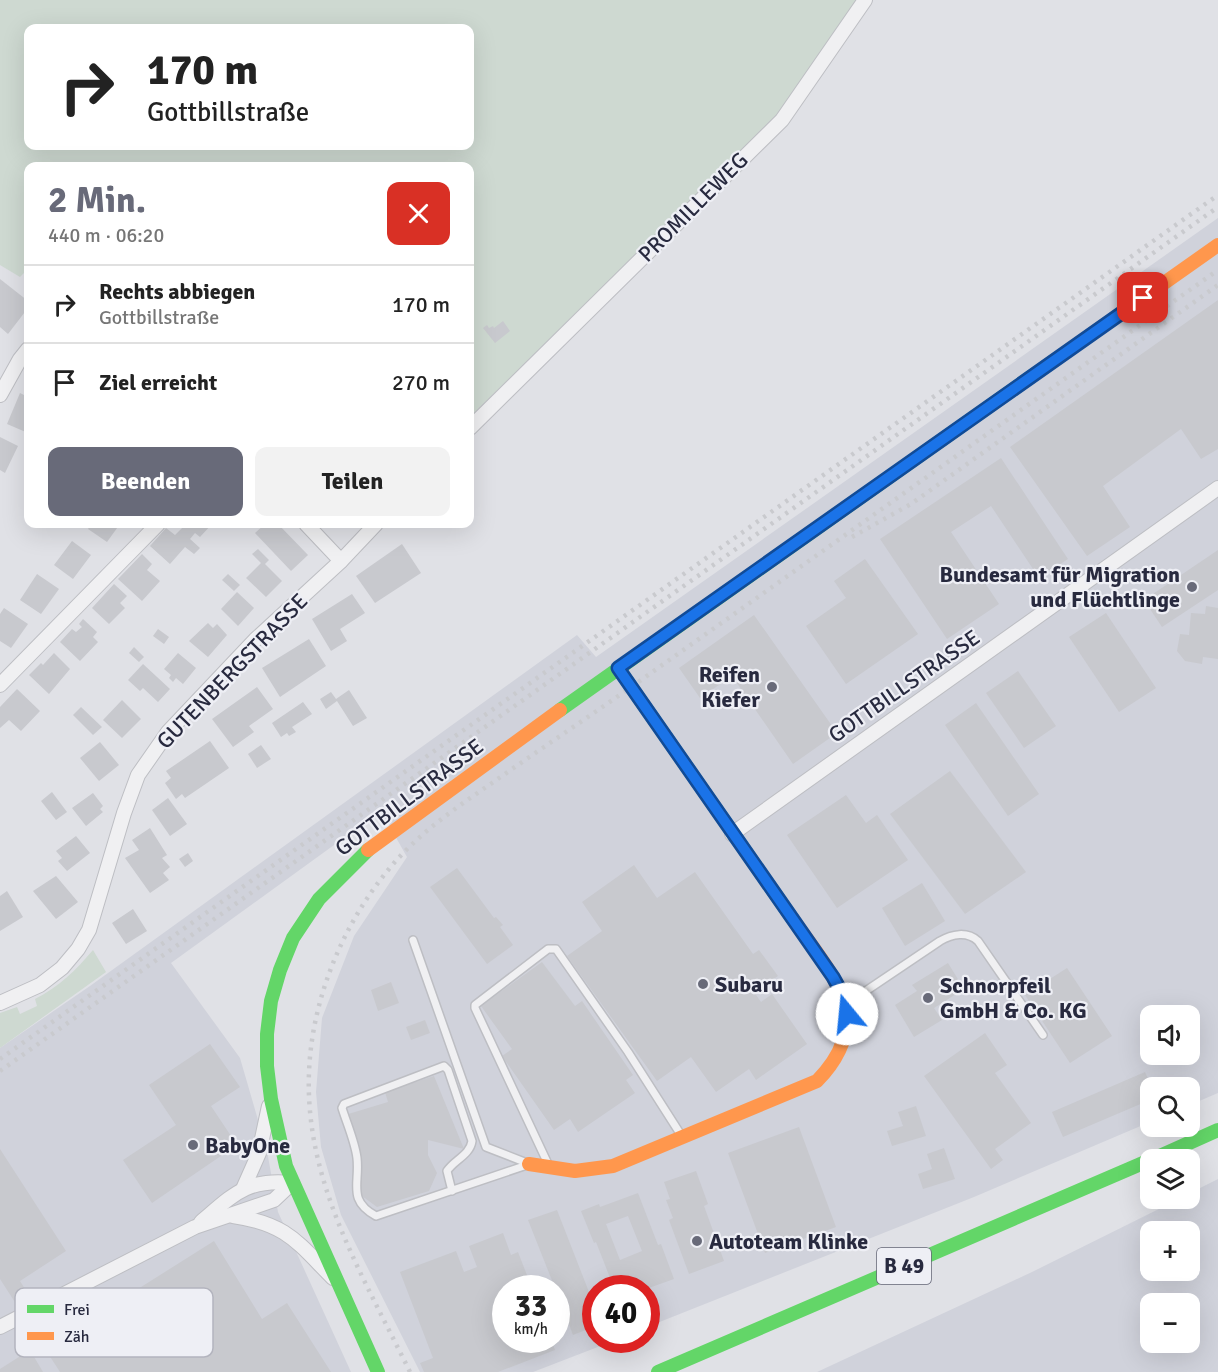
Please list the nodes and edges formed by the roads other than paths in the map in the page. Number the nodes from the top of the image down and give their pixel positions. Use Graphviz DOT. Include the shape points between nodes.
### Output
graph roads {
  1 [pos="865,0"];
  2 [pos="1218,245"];
  3 [pos="24,354"];
  4 [pos="0,394"];
  5 [pos="474,424"];
  6 [pos="1218,489"];
  7 [pos="154,528"];
  8 [pos="310,528"];
  9 [pos="372,528"];
  10 [pos="341,561"];
  11 [pos="618,668"];
  12 [pos="0,685"];
  13 [pos="732,834"];
  14 [pos="413,940"];
  15 [pos="0,1003"];
  16 [pos="845,1005"];
  17 [pos="1043,1035"];
  18 [pos="270,1103"];
  19 [pos="1218,1130"];
  20 [pos="682,1137"];
  21 [pos="1176,1149"];
  22 [pos="530,1164"];
  23 [pos="1140,1165"];
  24 [pos="550,1167"];
  25 [pos="292,1183"];
  26 [pos="243,1189"];
  27 [pos="452,1191"];
  28 [pos="231,1216"];
  29 [pos="195,1227"];
  30 [pos="335,1280"];
  31 [pos="76,1288"];
  32 [pos="15,1319"];
  33 [pos="0,1327"];
  34 [pos="378,1372"];
  35 [pos="657,1372"];
  1 -- 5 [label="street, PROMILLEWEG" via="782,120"];
  2 -- 11 [label="street, GOTTBILLSTRASSE"];
  3 -- 4 [label="street"];
  6 -- 13 [label="street, GOTTBILLSTRASSE"];
  7 -- 12 [label="street"];
  8 -- 10 [label="street"];
  9 -- 10 [label="street, GUTENBERGSTRASSE"];
  10 -- 15 [label="street, GUTENBERGSTRASSE" via="255,640 155,748 138,775 92,921 78,949 40,985"];
  11 -- 13 [label="street"];
  11 -- 18 [label="street, GOTTBILLSTRASSE" via="376,843 312,909 288,950 270,1006 266,1059"];
  13 -- 16 [label="street" via="833,977"];
  14 -- 22 [label="lane" via="486,1147"];
  16 -- 17 [label="lane" via="940,941 969,935 978,941"];
  16 -- 20 [label="street" via="847,1031 843,1050 817,1081"];
  18 -- 25 [label="street, GOTTBILLSTRASSE"];
  18 -- 26 [label="street" via="259,1153"];
  19 -- 21 [label="street, B 49"];
  20 -- 24 [label="street" via="613,1166 575,1171"];
  20 -- 24 [label="lane" via="628,1052 552,948 475,1005"];
  22 -- 24 [label="street"];
  22 -- 27 [label="lane"];
  23 -- 35 [label="street, B 49"];
  25 -- 26 [label="street" via="268,1182"];
  25 -- 28 [label="street" via="274,1200"];
  25 -- 30 [label="street, GOTTBILLSTRASSE"];
  26 -- 29 [label="street"];
  27 -- 27 [label="lane" via="380,1215 368,1211 357,1196 357,1159 344,1104 444,1066 472,1141 470,1149 447,1171"];
  28 -- 29 [label="street"];
  28 -- 30 [label="street" via="261,1221 282,1230"];
  29 -- 31 [label="street"];
  30 -- 34 [label="street, GOTTBILLSTRASSE"];
  32 -- 33 [label="street"];
}
